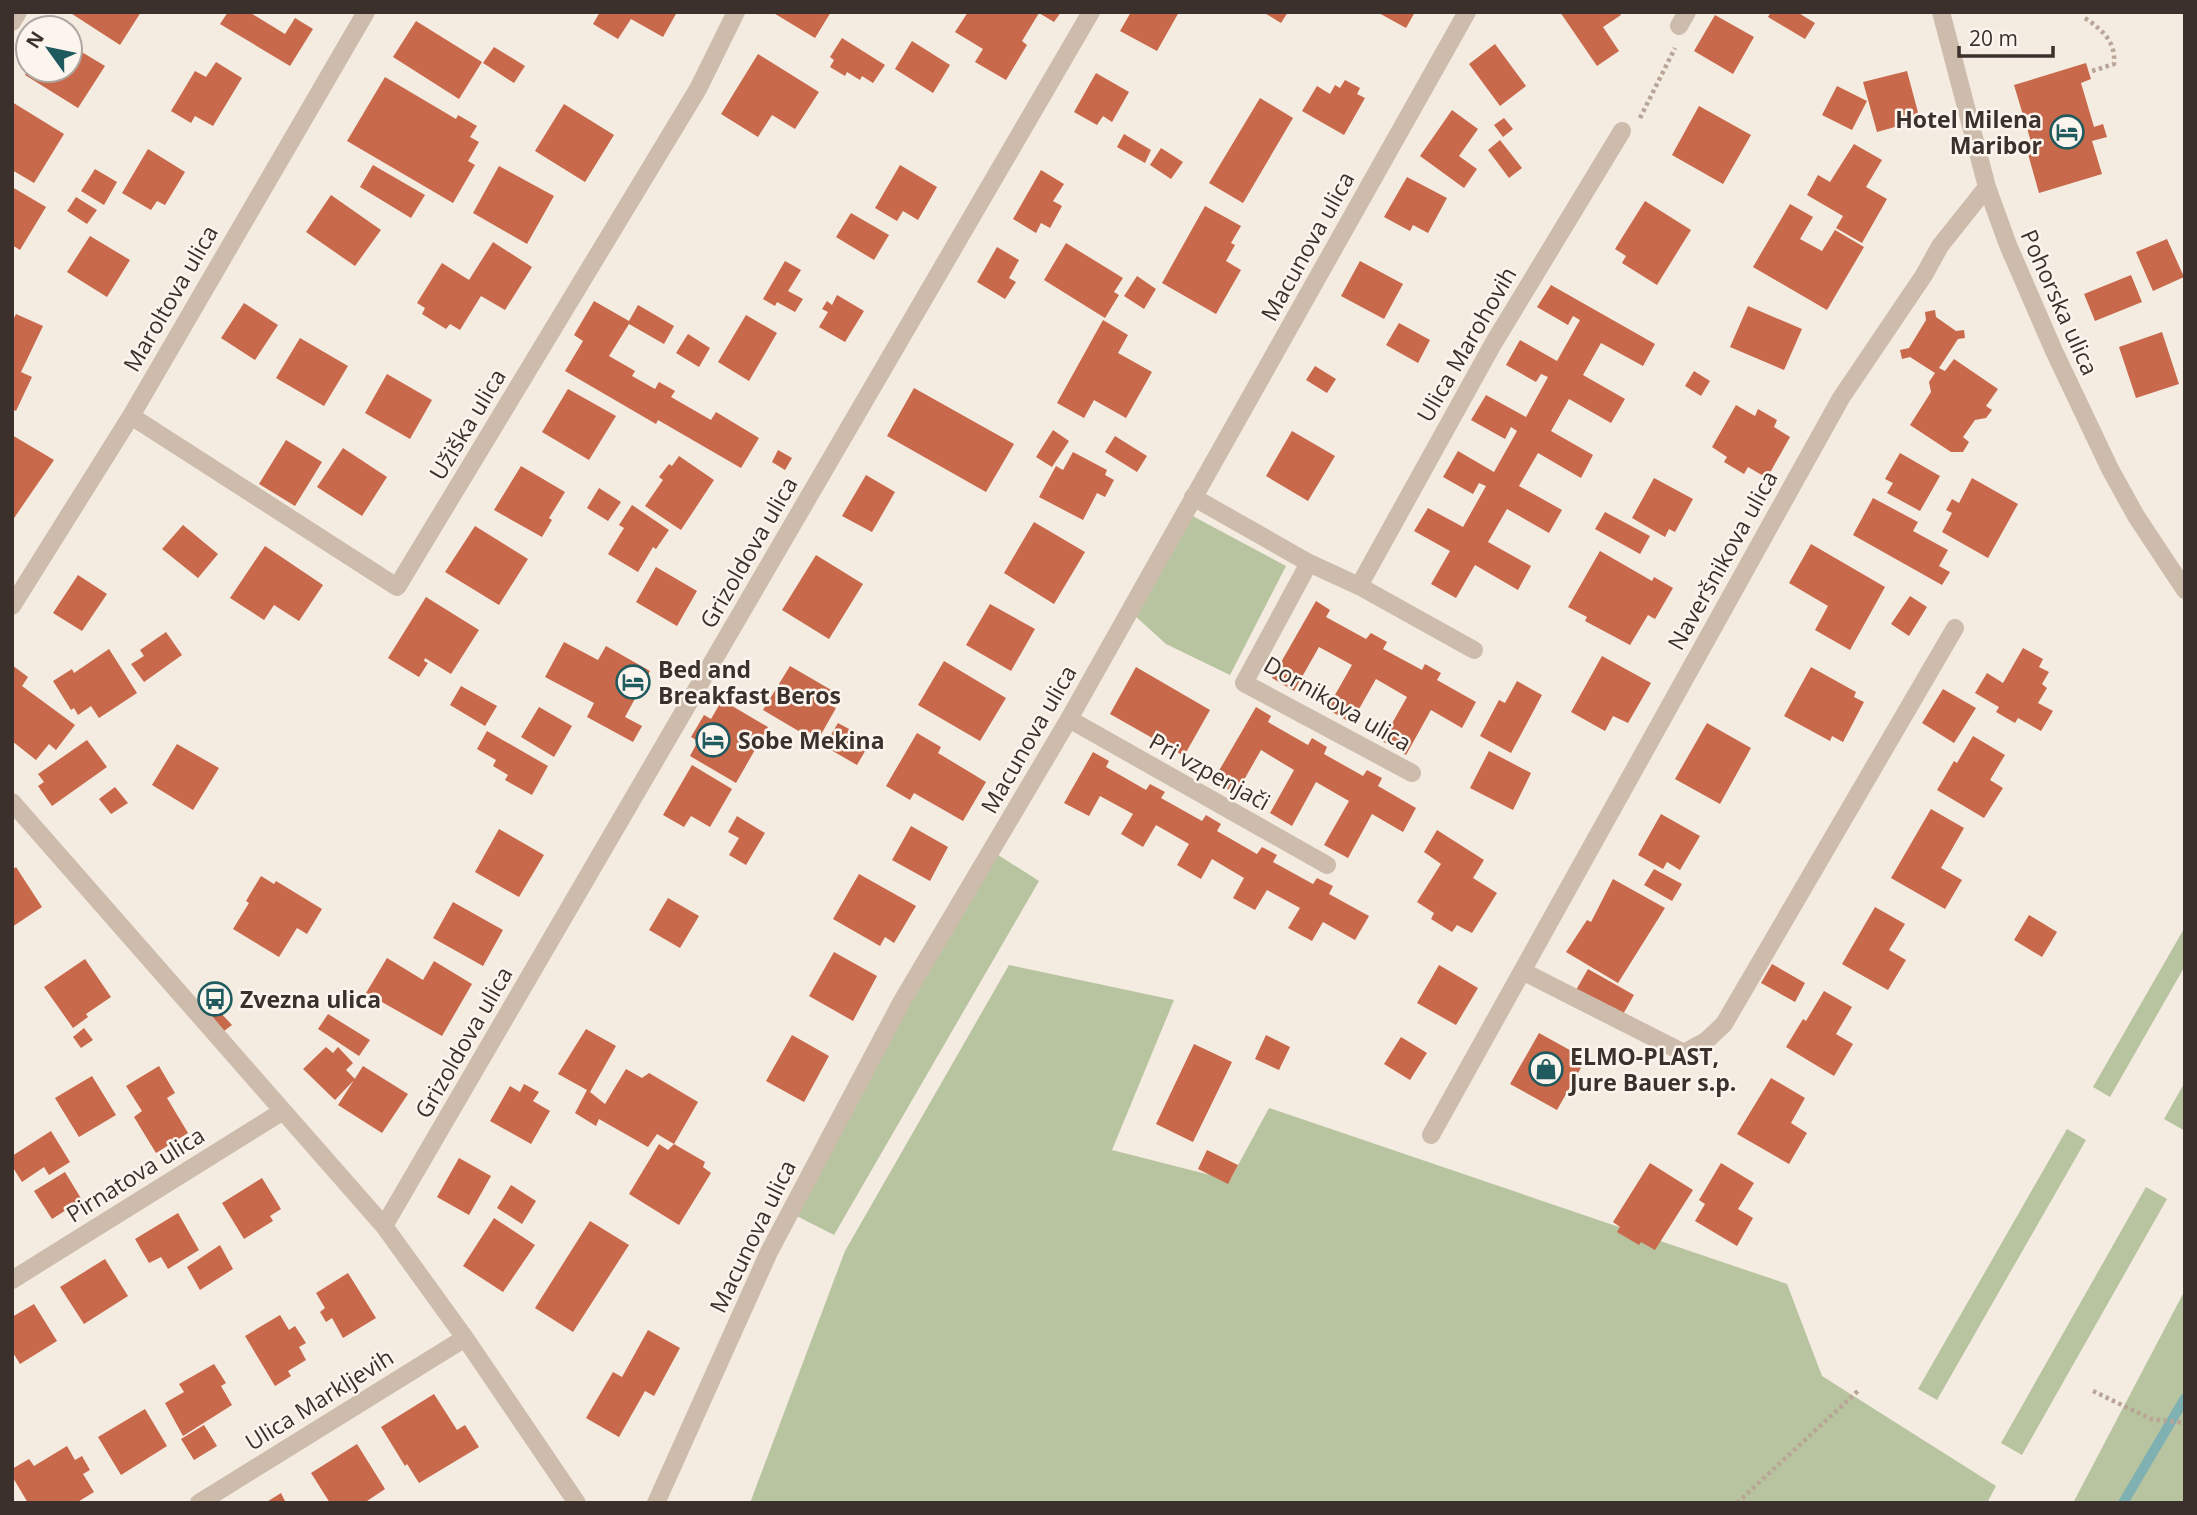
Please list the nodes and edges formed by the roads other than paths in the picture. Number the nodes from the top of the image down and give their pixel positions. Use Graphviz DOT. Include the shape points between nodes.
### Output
graph roads {
  1 [pos="18,12"];
  2 [pos="366,12"];
  3 [pos="736,12"];
  4 [pos="1091,12"];
  5 [pos="1466,12"];
  6 [pos="1941,12"];
  7 [pos="12,22"];
  8 [pos="1622,131"];
  9 [pos="1987,187"];
  10 [pos="131,416"];
  11 [pos="1193,497"];
  12 [pos="1309,563"];
  13 [pos="1359,586"];
  14 [pos="2185,590"];
  15 [pos="12,606"];
  16 [pos="1955,628"];
  17 [pos="1474,650"];
  18 [pos="1069,719"];
  19 [pos="1412,773"];
  20 [pos="12,802"];
  21 [pos="1327,865"];
  22 [pos="1522,971"];
  23 [pos="283,1111"];
  24 [pos="1432,1135"];
  25 [pos="384,1226"];
  26 [pos="12,1280"];
  27 [pos="465,1338"];
  28 [pos="199,1503"];
  29 [pos="576,1503"];
  30 [pos="656,1503"];
  1 -- 7 [label="street"];
  2 -- 10 [label="street, Maroltova ulica"];
  3 -- 10 [label="street, Užiška ulica" via="698,89 397,587"];
  4 -- 25 [label="street, Grizoldova ulica"];
  5 -- 11 [label="street, Macunova ulica"];
  6 -- 9 [label="street, Pohorska ulica"];
  8 -- 13 [label="street, Ulica Marohovih" via="1493,344"];
  9 -- 14 [label="street, Pohorska ulica" via="2054,351 2110,469"];
  9 -- 22 [label="street, Naveršnikova ulica" via="1940,246 1841,398"];
  10 -- 15 [label="street, Maroltova ulica"];
  11 -- 12 [label="street"];
  11 -- 18 [label="street, Macunova ulica"];
  12 -- 13 [label="street"];
  12 -- 19 [label="street, Dornikova ulica" via="1244,683"];
  13 -- 17 [label="street"];
  16 -- 22 [label="street" via="1724,1024 1706,1041 1684,1053"];
  18 -- 21 [label="street, Pri vzpenjači"];
  18 -- 30 [label="street, Macunova ulica" via="902,1001 769,1252"];
  20 -- 23 [label="street"];
  22 -- 24 [label="street, Naveršnikova ulica"];
  23 -- 25 [label="street"];
  23 -- 26 [label="street, Pirnatova ulica"];
  25 -- 27 [label="street"];
  27 -- 28 [label="street, Ulica Markljevih"];
  27 -- 29 [label="street"];
}
